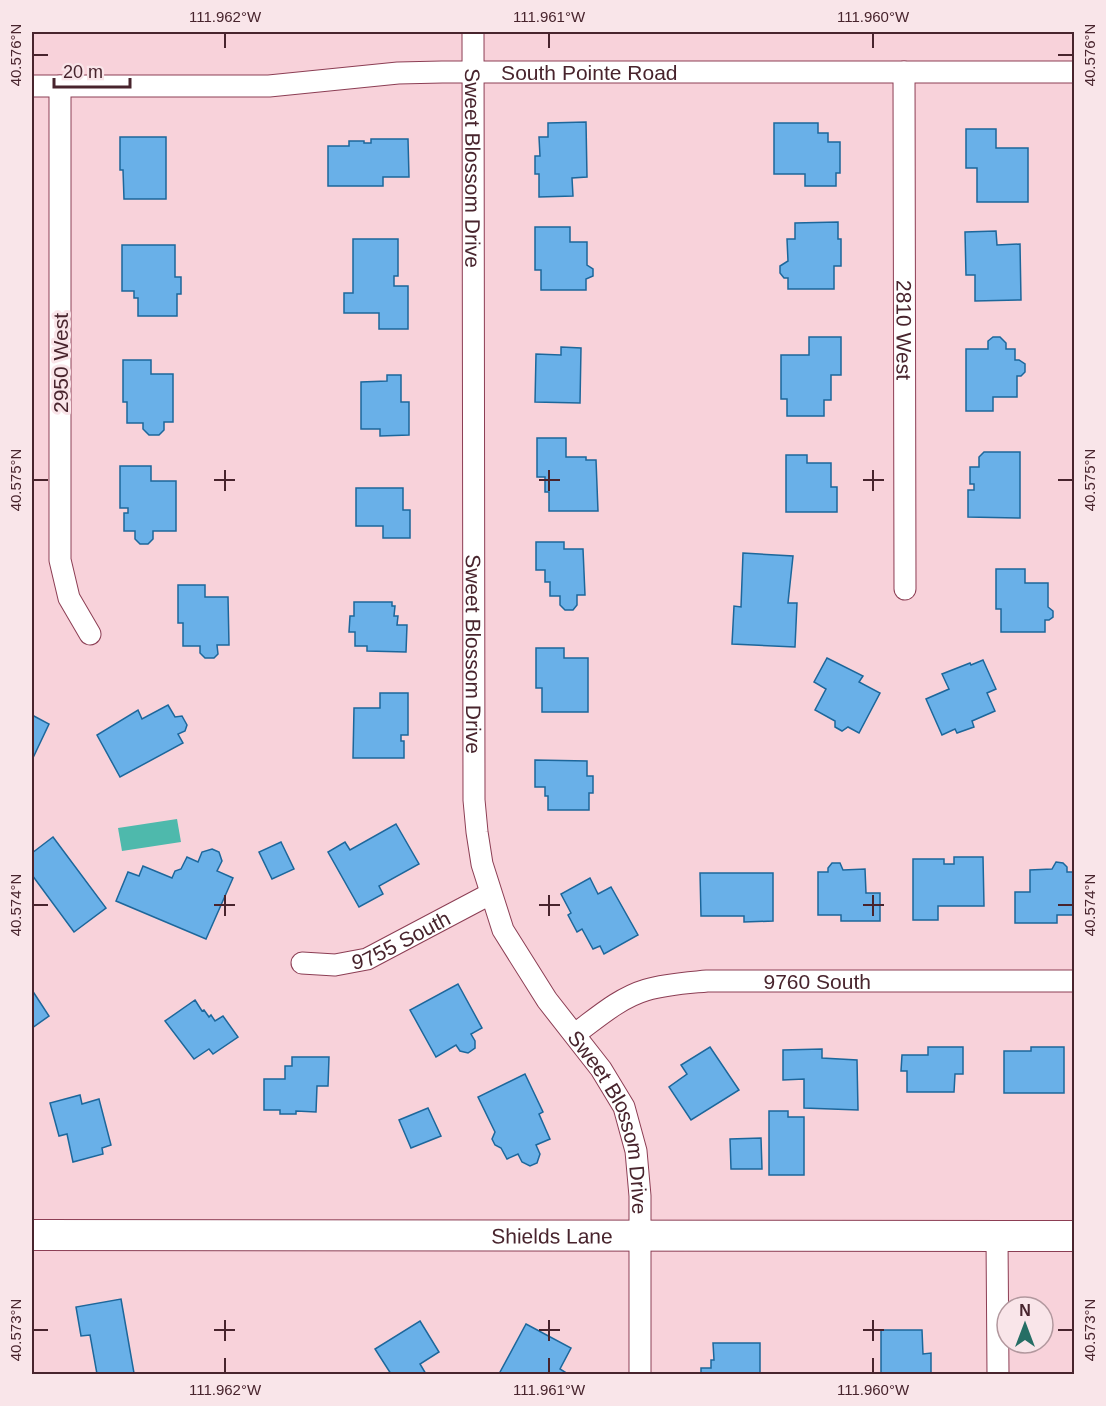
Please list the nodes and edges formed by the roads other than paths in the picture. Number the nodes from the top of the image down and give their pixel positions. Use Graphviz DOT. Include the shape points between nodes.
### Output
graph roads {
  1 [pos="473,32"];
  2 [pos="473,72"];
  3 [pos="904,72"];
  4 [pos="1074,72"];
  5 [pos="32,86"];
  6 [pos="60,86"];
  7 [pos="905,589"];
  8 [pos="90,634"];
  9 [pos="490,894"];
  10 [pos="302,963"];
  11 [pos="1074,981"];
  12 [pos="575,1035"];
  13 [pos="32,1235"];
  14 [pos="640,1235"];
  15 [pos="997,1236"];
  16 [pos="1074,1236"];
  17 [pos="640,1374"];
  18 [pos="998,1374"];
  1 -- 2 [label="street, Sweet Blossom Drive"];
  2 -- 3 [label="street, South Pointe Road"];
  2 -- 6 [label="street, South Pointe Road" via="398,73 269,86"];
  2 -- 9 [label="street, Sweet Blossom Drive" via="474,800"];
  3 -- 4 [label="street, South Pointe Road"];
  3 -- 7 [label="street, 2810 West"];
  5 -- 6 [label="street, South Pointe Road"];
  6 -- 8 [label="street, 2950 West" via="60,560 69,598"];
  9 -- 10 [label="street, 9755 South" via="367,959 335,965"];
  9 -- 12 [label="street, Sweet Blossom Drive" via="503,930 547,1000"];
  11 -- 12 [label="street, 9760 South" via="675,983 621,1001"];
  12 -- 14 [label="street, Sweet Blossom Drive" via="624,1107 636,1151"];
  13 -- 14 [label="main road, Shields Lane"];
  14 -- 15 [label="main road, Shields Lane"];
  14 -- 17 [label="street, Sweet Blossom Drive"];
  15 -- 16 [label="main road, Shields Lane"];
  15 -- 18 [label="street"];
}
